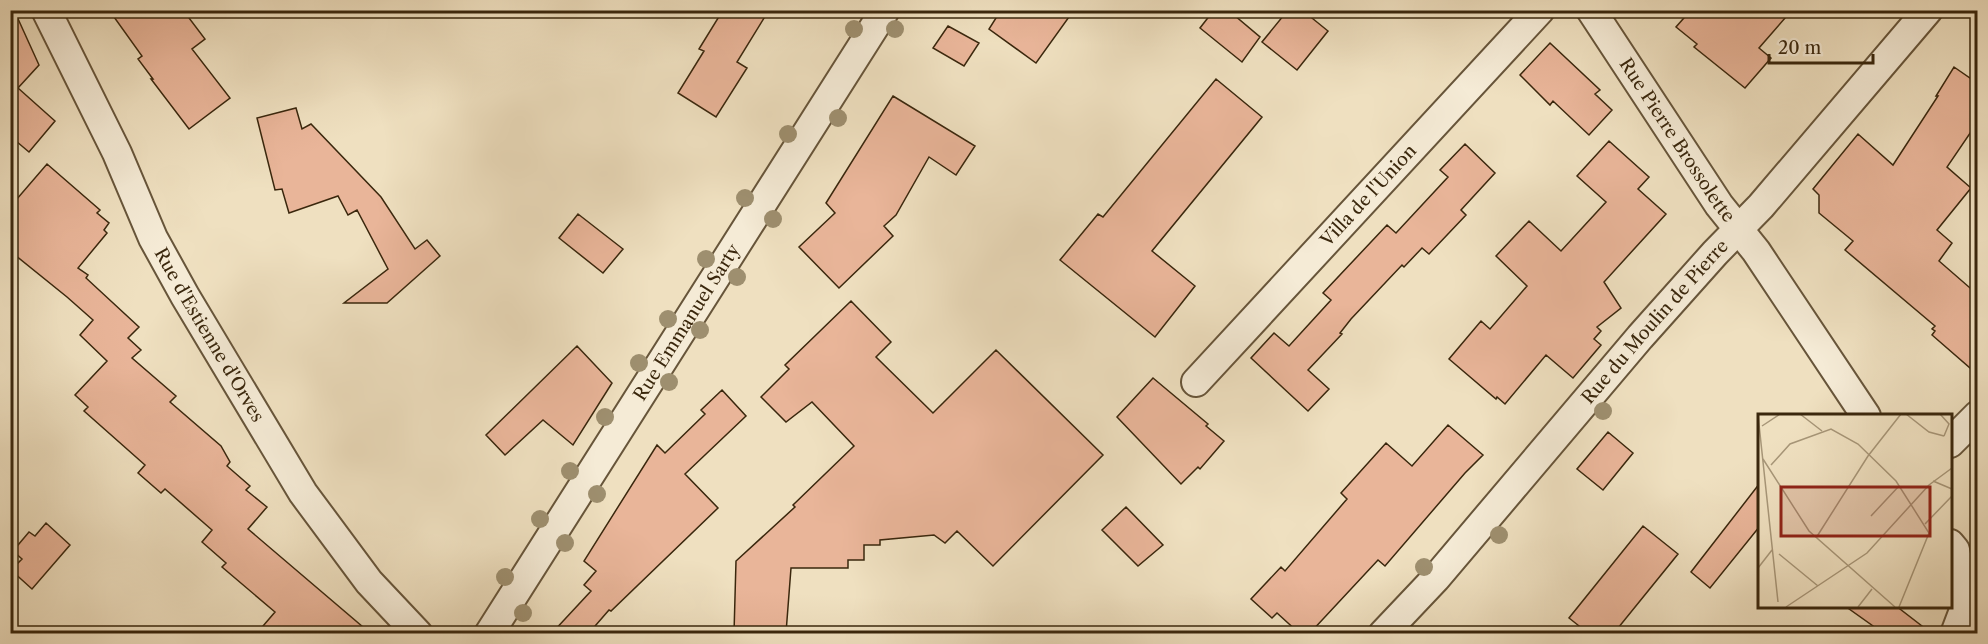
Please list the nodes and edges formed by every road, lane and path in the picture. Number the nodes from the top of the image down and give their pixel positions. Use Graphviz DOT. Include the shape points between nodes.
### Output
graph roads {
  1 [pos="46,10"];
  2 [pos="885,10"];
  3 [pos="1540,10"];
  4 [pos="1591,10"];
  5 [pos="1928,10"];
  6 [pos="1739,228"];
  7 [pos="1196,382"];
  8 [pos="1865,414"];
  9 [pos="1977,415"];
  10 [pos="1952,441"];
  11 [pos="1952,546"];
  12 [pos="418,633"];
  13 [pos="489,633"];
  14 [pos="1383,633"];
  15 [pos="1955,633"];
  1 -- 12 [label="street, Rue d'Estienne d'Orves" via="117,153 153,238 185,296 303,493 369,582"];
  2 -- 13 [label="street, Rue Emmanuel Sarty"];
  3 -- 7 [label="street, Villa de l'Union"];
  4 -- 6 [label="street, Rue Pierre Brossolette" via="1719,205"];
  5 -- 6 [label="street, Rue du Moulin de Pierre"];
  6 -- 8 [label="street, Rue Pierre Brossolette"];
  6 -- 14 [label="street, Rue du Moulin de Pierre" via="1640,337 1436,578"];
  9 -- 10 [label="street"];
  11 -- 15 [label="street" via="1966,605"];
}
